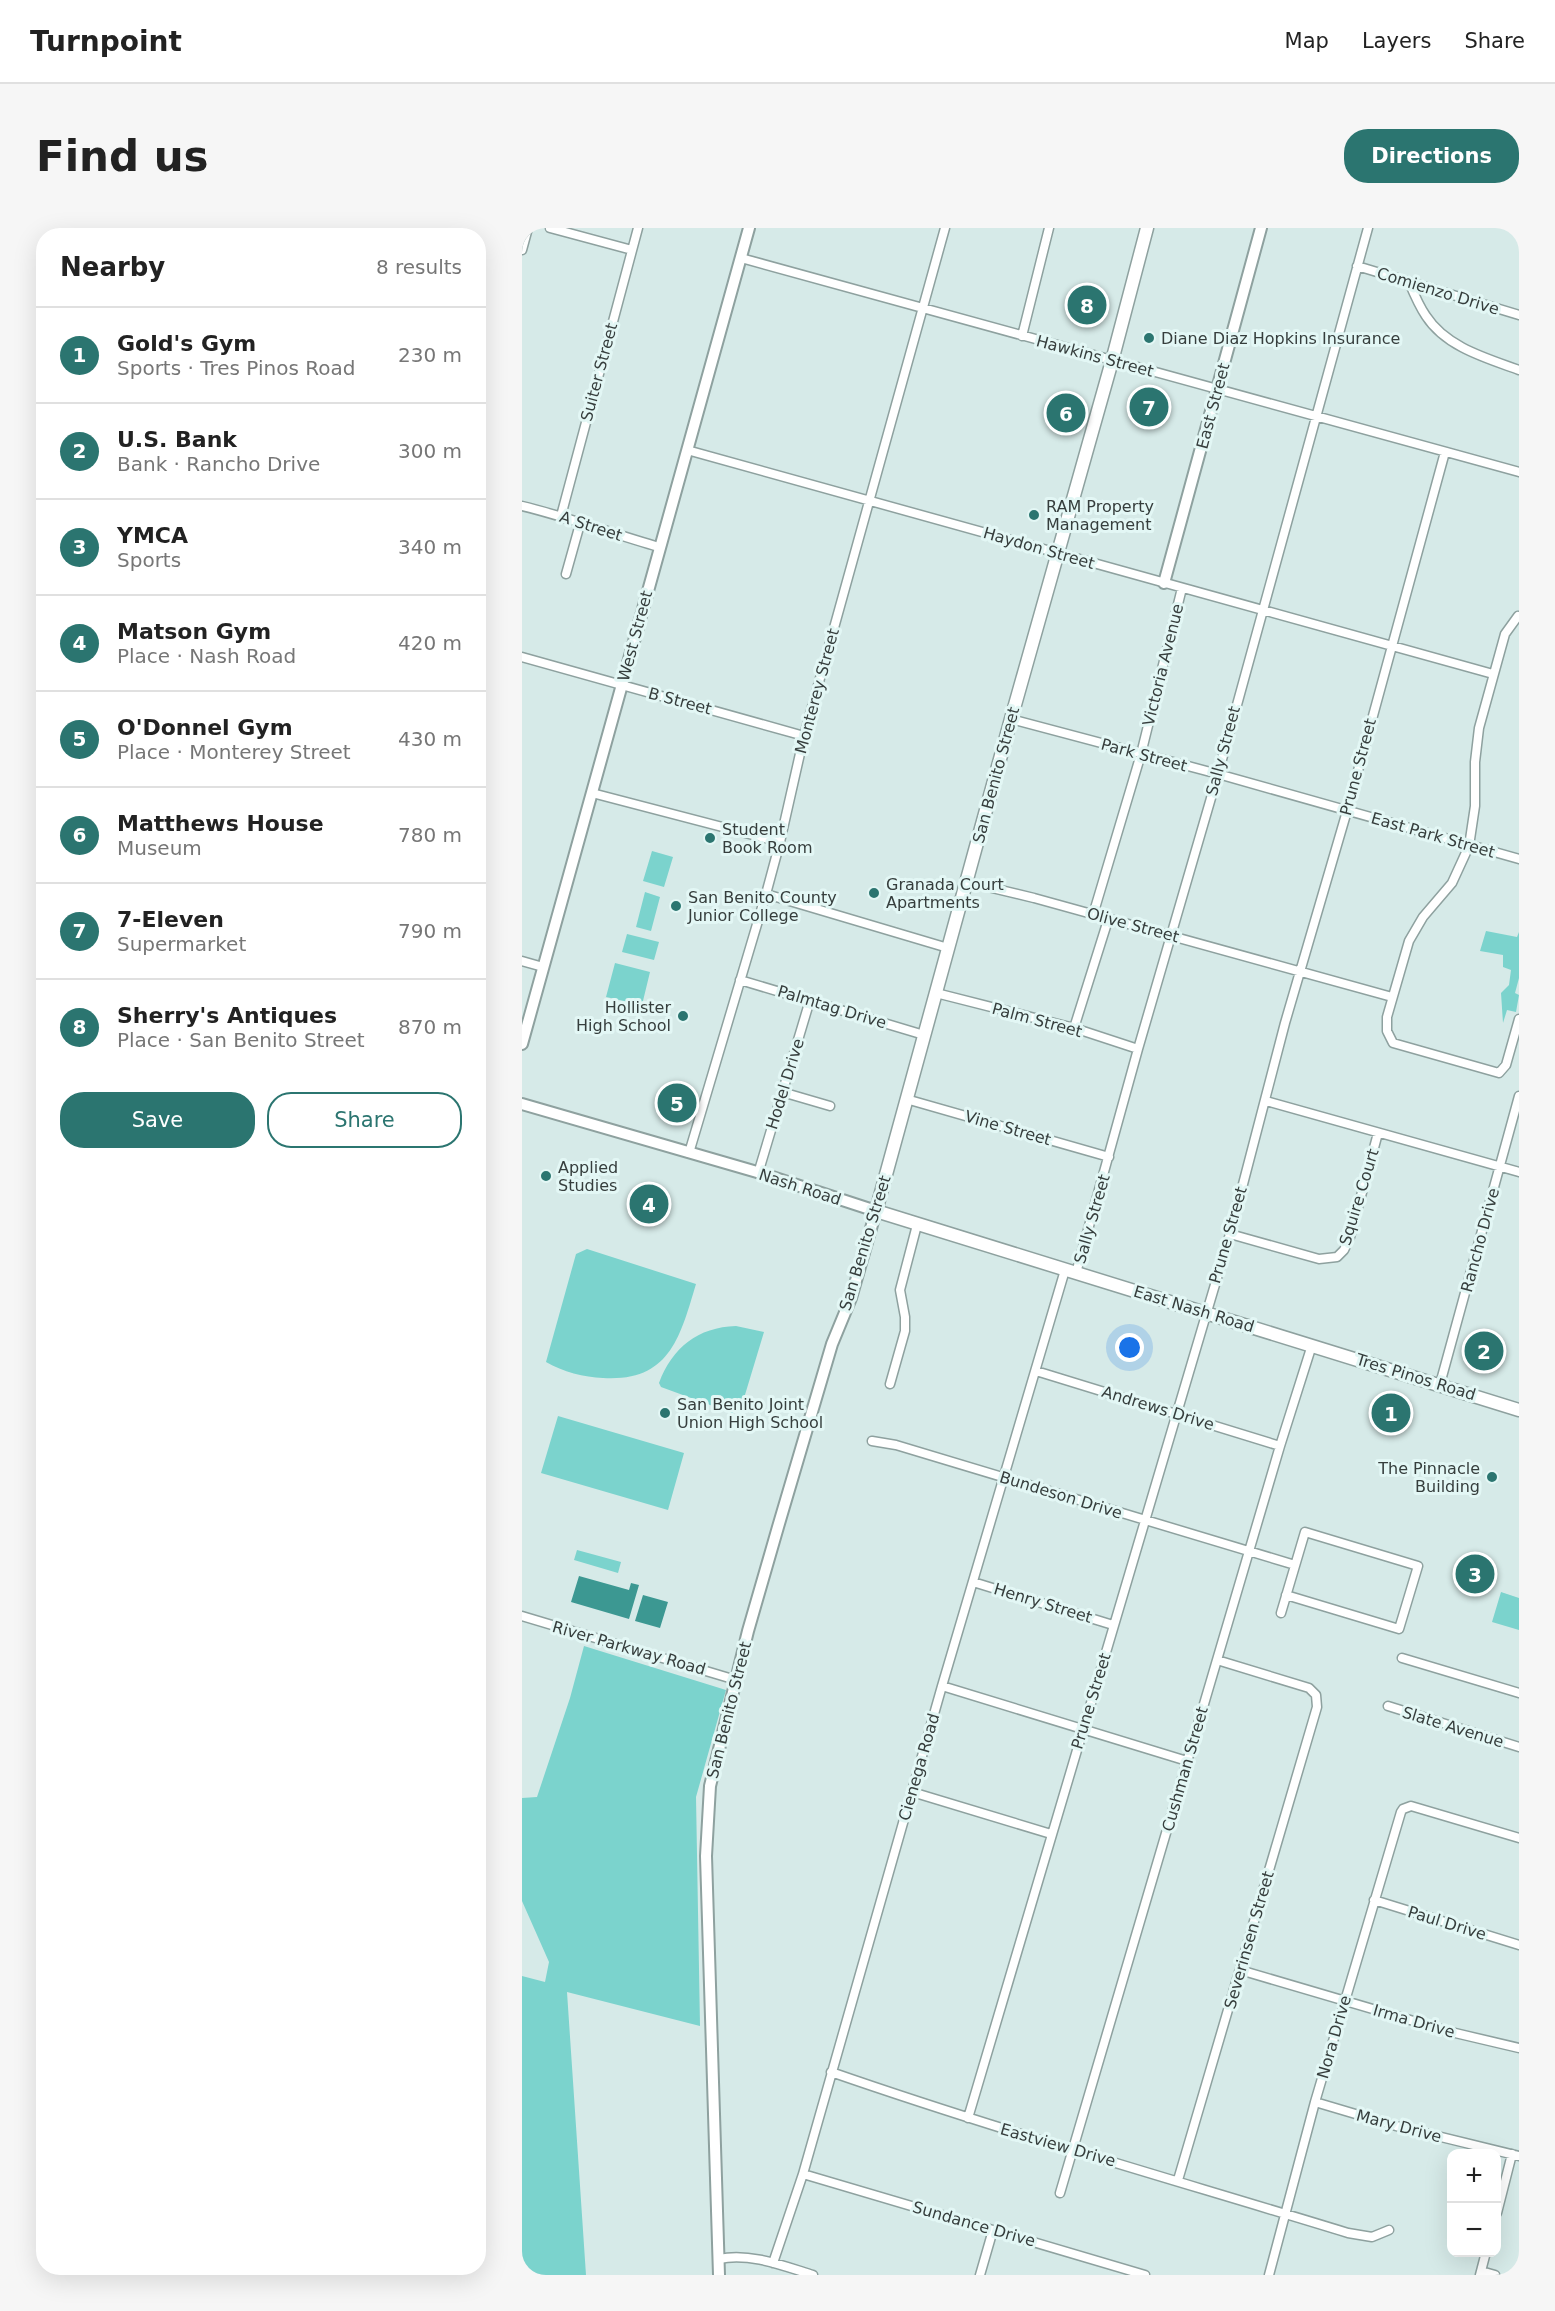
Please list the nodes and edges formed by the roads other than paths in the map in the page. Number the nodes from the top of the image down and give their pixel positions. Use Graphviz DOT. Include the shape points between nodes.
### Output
graph roads {
  1 [pos="528,228"];
  2 [pos="550,228"];
  3 [pos="638,228"];
  4 [pos="749,228"];
  5 [pos="945,228"];
  6 [pos="1050,228"];
  7 [pos="1147,228"];
  8 [pos="1261,228"];
  9 [pos="1368,228"];
  10 [pos="522,250"];
  11 [pos="632,250"];
  12 [pos="741,258"];
  13 [pos="1357,266"];
  14 [pos="1409,282"];
  15 [pos="923,308"];
  16 [pos="1519,315"];
  17 [pos="1022,336"];
  18 [pos="1112,361"];
  19 [pos="1519,370"];
  20 [pos="1217,390"];
  21 [pos="1315,417"];
  22 [pos="687,450"];
  23 [pos="1445,452"];
  24 [pos="1519,472"];
  25 [pos="869,501"];
  26 [pos="522,506"];
  27 [pos="561,516"];
  28 [pos="580,524"];
  29 [pos="659,547"];
  30 [pos="1057,553"];
  31 [pos="566,574"];
  32 [pos="1164,583"];
  33 [pos="1182,588"];
  34 [pos="1261,610"];
  35 [pos="1518,616"];
  36 [pos="1391,646"];
  37 [pos="522,657"];
  38 [pos="1493,674"];
  39 [pos="622,686"];
  40 [pos="1011,719"];
  41 [pos="804,736"];
  42 [pos="1140,754"];
  43 [pos="1218,774"];
  44 [pos="591,793"];
  45 [pos="1347,811"];
  46 [pos="780,843"];
  47 [pos="1469,846"];
  48 [pos="1519,859"];
  49 [pos="967,882"];
  50 [pos="766,894"];
  51 [pos="1093,915"];
  52 [pos="1108,920"];
  53 [pos="1171,935"];
  54 [pos="948,948"];
  55 [pos="522,961"];
  56 [pos="543,967"];
  57 [pos="1299,972"];
  58 [pos="740,980"];
  59 [pos="936,993"];
  60 [pos="1392,997"];
  61 [pos="810,1000"];
  62 [pos="1519,1019"];
  63 [pos="1074,1028"];
  64 [pos="924,1035"];
  65 [pos="522,1044"];
  66 [pos="1138,1049"];
  67 [pos="782,1092"];
  68 [pos="1519,1096"];
  69 [pos="906,1099"];
  70 [pos="1266,1101"];
  71 [pos="522,1104"];
  72 [pos="830,1106"];
  73 [pos="1378,1132"];
  74 [pos="689,1153"];
  75 [pos="1110,1157"];
  76 [pos="1500,1165"];
  77 [pos="759,1167"];
  78 [pos="1519,1172"];
  79 [pos="876,1211"];
  80 [pos="917,1225"];
  81 [pos="1230,1234"];
  82 [pos="1070,1271"];
  83 [pos="1205,1312"];
  84 [pos="1312,1345"];
  85 [pos="1036,1371"];
  86 [pos="890,1384"];
  87 [pos="1440,1384"];
  88 [pos="1519,1410"];
  89 [pos="1176,1413"];
  90 [pos="872,1441"];
  91 [pos="1280,1446"];
  92 [pos="1004,1478"];
  93 [pos="1145,1521"];
  94 [pos="1249,1552"];
  95 [pos="1295,1565"];
  96 [pos="973,1582"];
  97 [pos="1286,1595"];
  98 [pos="1281,1613"];
  99 [pos="522,1616"];
  100 [pos="1113,1624"];
  101 [pos="1402,1658"];
  102 [pos="1217,1660"];
  103 [pos="736,1680"];
  104 [pos="942,1686"];
  105 [pos="1519,1693"];
  106 [pos="1388,1706"];
  107 [pos="1083,1728"];
  108 [pos="1519,1747"];
  109 [pos="1187,1761"];
  110 [pos="912,1792"];
  111 [pos="1051,1834"];
  112 [pos="1519,1838"];
  113 [pos="1374,1900"];
  114 [pos="1519,1945"];
  115 [pos="1240,1970"];
  116 [pos="1345,2001"];
  117 [pos="1519,2048"];
  118 [pos="831,2072"];
  119 [pos="1315,2102"];
  120 [pos="968,2118"];
  121 [pos="1074,2150"];
  122 [pos="1516,2155"];
  123 [pos="803,2174"];
  124 [pos="1178,2180"];
  125 [pos="1060,2193"];
  126 [pos="1500,2203"];
  127 [pos="1286,2214"];
  128 [pos="993,2230"];
  129 [pos="1389,2230"];
  130 [pos="1485,2257"];
  131 [pos="719,2259"];
  132 [pos="773,2264"];
  133 [pos="1481,2273"];
  134 [pos="719,2275"];
  135 [pos="813,2275"];
  136 [pos="980,2275"];
  137 [pos="1145,2275"];
  138 [pos="1269,2275"];
  139 [pos="1495,2275"];
  1 -- 10 [label="street"];
  2 -- 11 [label="street"];
  3 -- 11 [label="street, Suiter Street"];
  4 -- 12 [label="street, West Street"];
  5 -- 15 [label="street, Monterey Street"];
  6 -- 17 [label="street"];
  7 -- 18 [label="main road, San Benito Street"];
  8 -- 20 [label="street, East Street"];
  9 -- 13 [label="street, Sally Street"];
  11 -- 27 [label="street, Suiter Street"];
  12 -- 15 [label="street, Hawkins Street"];
  12 -- 22 [label="street, West Street"];
  13 -- 14 [label="street, Comienzo Drive"];
  13 -- 21 [label="street, Sally Street"];
  14 -- 16 [label="street, Comienzo Drive"];
  14 -- 19 [label="street" via="1426,316 1442,334 1477,354"];
  15 -- 17 [label="street, Hawkins Street"];
  15 -- 25 [label="street, Monterey Street"];
  17 -- 18 [label="street, Hawkins Street"];
  18 -- 20 [label="street, Hawkins Street"];
  18 -- 30 [label="main road, San Benito Street"];
  20 -- 21 [label="street, Hawkins Street"];
  20 -- 32 [label="street, East Street"];
  21 -- 23 [label="street, Hawkins Street"];
  21 -- 34 [label="street, Sally Street"];
  22 -- 25 [label="street, Haydon Street"];
  22 -- 29 [label="street, West Street"];
  23 -- 24 [label="street, Hawkins Street"];
  23 -- 36 [label="street, Prune Street"];
  25 -- 30 [label="street, Haydon Street"];
  25 -- 41 [label="street, Monterey Street"];
  26 -- 27 [label="street, A Street"];
  27 -- 28 [label="street, A Street"];
  28 -- 29 [label="street, A Street"];
  28 -- 31 [label="street"];
  29 -- 39 [label="street, West Street"];
  30 -- 32 [label="street, Haydon Street"];
  30 -- 40 [label="main road, San Benito Street"];
  32 -- 33 [label="street, Haydon Street"];
  33 -- 34 [label="street, Haydon Street"];
  33 -- 42 [label="street, Victoria Avenue"];
  34 -- 36 [label="street, Haydon Street"];
  34 -- 43 [label="street, Sally Street"];
  35 -- 38 [label="street" via="1505,634"];
  36 -- 38 [label="street, Haydon Street"];
  36 -- 45 [label="street, Prune Street"];
  37 -- 39 [label="street, B Street"];
  38 -- 47 [label="street" via="1476,744 1475,806"];
  39 -- 41 [label="street, B Street"];
  39 -- 44 [label="street, West Street"];
  40 -- 42 [label="street, Park Street"];
  40 -- 49 [label="main road, San Benito Street"];
  41 -- 46 [label="street, Monterey Street"];
  42 -- 43 [label="street, Park Street"];
  42 -- 51 [label="street, Victoria Avenue"];
  43 -- 45 [label="street, Park Street"];
  43 -- 53 [label="street, Sally Street"];
  44 -- 46 [label="street"];
  44 -- 56 [label="street, West Street"];
  45 -- 47 [label="street, East Park Street"];
  45 -- 57 [label="street, Prune Street"];
  46 -- 50 [label="street, Monterey Street"];
  47 -- 48 [label="street, East Park Street"];
  47 -- 60 [label="street" via="1452,883 1409,941"];
  49 -- 51 [label="street, Olive Street"];
  49 -- 54 [label="main road, San Benito Street"];
  50 -- 54 [label="street"];
  50 -- 58 [label="street, Monterey Street"];
  51 -- 52 [label="street, Olive Street"];
  52 -- 53 [label="street, Olive Street"];
  52 -- 63 [label="street"];
  53 -- 57 [label="street, Olive Street"];
  53 -- 66 [label="street, Sally Street"];
  54 -- 59 [label="main road, San Benito Street"];
  55 -- 56 [label="street"];
  56 -- 65 [label="street, West Street"];
  57 -- 60 [label="street, Olive Street"];
  57 -- 70 [label="street, Prune Street"];
  58 -- 61 [label="street, Palmtag Drive"];
  58 -- 74 [label="street, Monterey Street"];
  59 -- 63 [label="street, Palm Street"];
  59 -- 64 [label="main road, San Benito Street"];
  60 -- 62 [label="street" via="1387,1031 1394,1043 1499,1073 1506,1065"];
  61 -- 64 [label="street, Palmtag Drive"];
  61 -- 67 [label="street, Hodel Drive"];
  63 -- 66 [label="street, Palm Street"];
  64 -- 69 [label="main road, San Benito Street"];
  66 -- 75 [label="street, Sally Street"];
  67 -- 72 [label="street"];
  67 -- 77 [label="street, Hodel Drive"];
  68 -- 76 [label="street, Rancho Drive"];
  69 -- 75 [label="street, Vine Street"];
  69 -- 79 [label="main road, San Benito Street"];
  70 -- 73 [label="street"];
  70 -- 81 [label="street, Prune Street"];
  71 -- 74 [label="street, Nash Road"];
  73 -- 76 [label="street"];
  73 -- 81 [label="street, Squire Court" via="1350,1237 1337,1257 1310,1257"];
  74 -- 79 [label="street, Nash Road"];
  75 -- 82 [label="street, Sally Street"];
  76 -- 78 [label="street"];
  76 -- 87 [label="street, Rancho Drive"];
  79 -- 80 [label="main road, Nash Road"];
  79 -- 103 [label="street, San Benito Street" via="851,1298 832,1344"];
  80 -- 82 [label="main road, Nash Road"];
  80 -- 86 [label="street" via="900,1290 905,1330"];
  81 -- 83 [label="street, Prune Street"];
  82 -- 83 [label="main road, East Nash Road"];
  82 -- 85 [label="street, Cienega Road"];
  83 -- 84 [label="main road, East Nash Road"];
  83 -- 89 [label="street, Prune Street"];
  84 -- 87 [label="main road, Tres Pinos Road"];
  84 -- 91 [label="street, Cushman Street"];
  85 -- 89 [label="street, Andrews Drive"];
  85 -- 92 [label="street, Cienega Road"];
  87 -- 88 [label="main road, Tres Pinos Road"];
  89 -- 91 [label="street, Andrews Drive"];
  89 -- 93 [label="street, Prune Street"];
  90 -- 92 [label="street, Bundeson Drive"];
  91 -- 94 [label="street, Cushman Street"];
  92 -- 93 [label="street, Bundeson Drive"];
  92 -- 96 [label="street, Cienega Road"];
  93 -- 94 [label="street, Bundeson Drive"];
  93 -- 100 [label="street, Prune Street"];
  94 -- 95 [label="street, Bundeson Drive"];
  94 -- 102 [label="street, Cushman Street"];
  95 -- 97 [label="street"];
  95 -- 97 [label="street" via="1305,1532 1418,1566 1399,1629"];
  96 -- 100 [label="street, Henry Street"];
  96 -- 104 [label="street, Cienega Road"];
  97 -- 98 [label="street"];
  99 -- 103 [label="street, River Parkway Road"];
  100 -- 107 [label="street, Prune Street"];
  101 -- 105 [label="street"];
  102 -- 109 [label="street, Cushman Street"];
  102 -- 115 [label="street, Severinsen Street" via="1309,1688 1317,1699"];
  103 -- 131 [label="street, San Benito Street" via="710,1786 706,1848"];
  104 -- 107 [label="street"];
  104 -- 110 [label="street, Cienega Road"];
  106 -- 108 [label="street, Slate Avenue"];
  107 -- 109 [label="street"];
  107 -- 111 [label="street, Prune Street"];
  109 -- 121 [label="street, Cushman Street"];
  110 -- 111 [label="street"];
  110 -- 118 [label="street, Cienega Road"];
  111 -- 120 [label="street, Prune Street"];
  112 -- 113 [label="street, Nora Drive" via="1412,1806 1403,1809"];
  113 -- 114 [label="street, Paul Drive"];
  113 -- 116 [label="street, Nora Drive"];
  115 -- 116 [label="street, Irma Drive"];
  115 -- 124 [label="street, Severinsen Street"];
  116 -- 117 [label="street, Irma Drive"];
  116 -- 119 [label="street, Nora Drive"];
  118 -- 120 [label="street, Eastview Drive"];
  118 -- 123 [label="street, Cienega Road"];
  119 -- 122 [label="street, Mary Drive" via="1386,2124"];
  119 -- 127 [label="street, Nora Drive"];
  120 -- 121 [label="street, Eastview Drive"];
  121 -- 124 [label="street, Eastview Drive"];
  121 -- 125 [label="street, Cushman Street"];
  122 -- 126 [label="street"];
  123 -- 128 [label="street, Sundance Drive"];
  123 -- 132 [label="street, Cienega Road"];
  124 -- 127 [label="street, Eastview Drive"];
  127 -- 129 [label="street, Eastview Drive" via="1362,2237"];
  127 -- 138 [label="street, Nora Drive"];
  128 -- 136 [label="street"];
  128 -- 137 [label="street, Sundance Drive"];
  130 -- 133 [label="street"];
  131 -- 132 [label="street" via="734,2256"];
  131 -- 134 [label="street, San Benito Street"];
  132 -- 135 [label="street"];
  133 -- 139 [label="street"];
}
